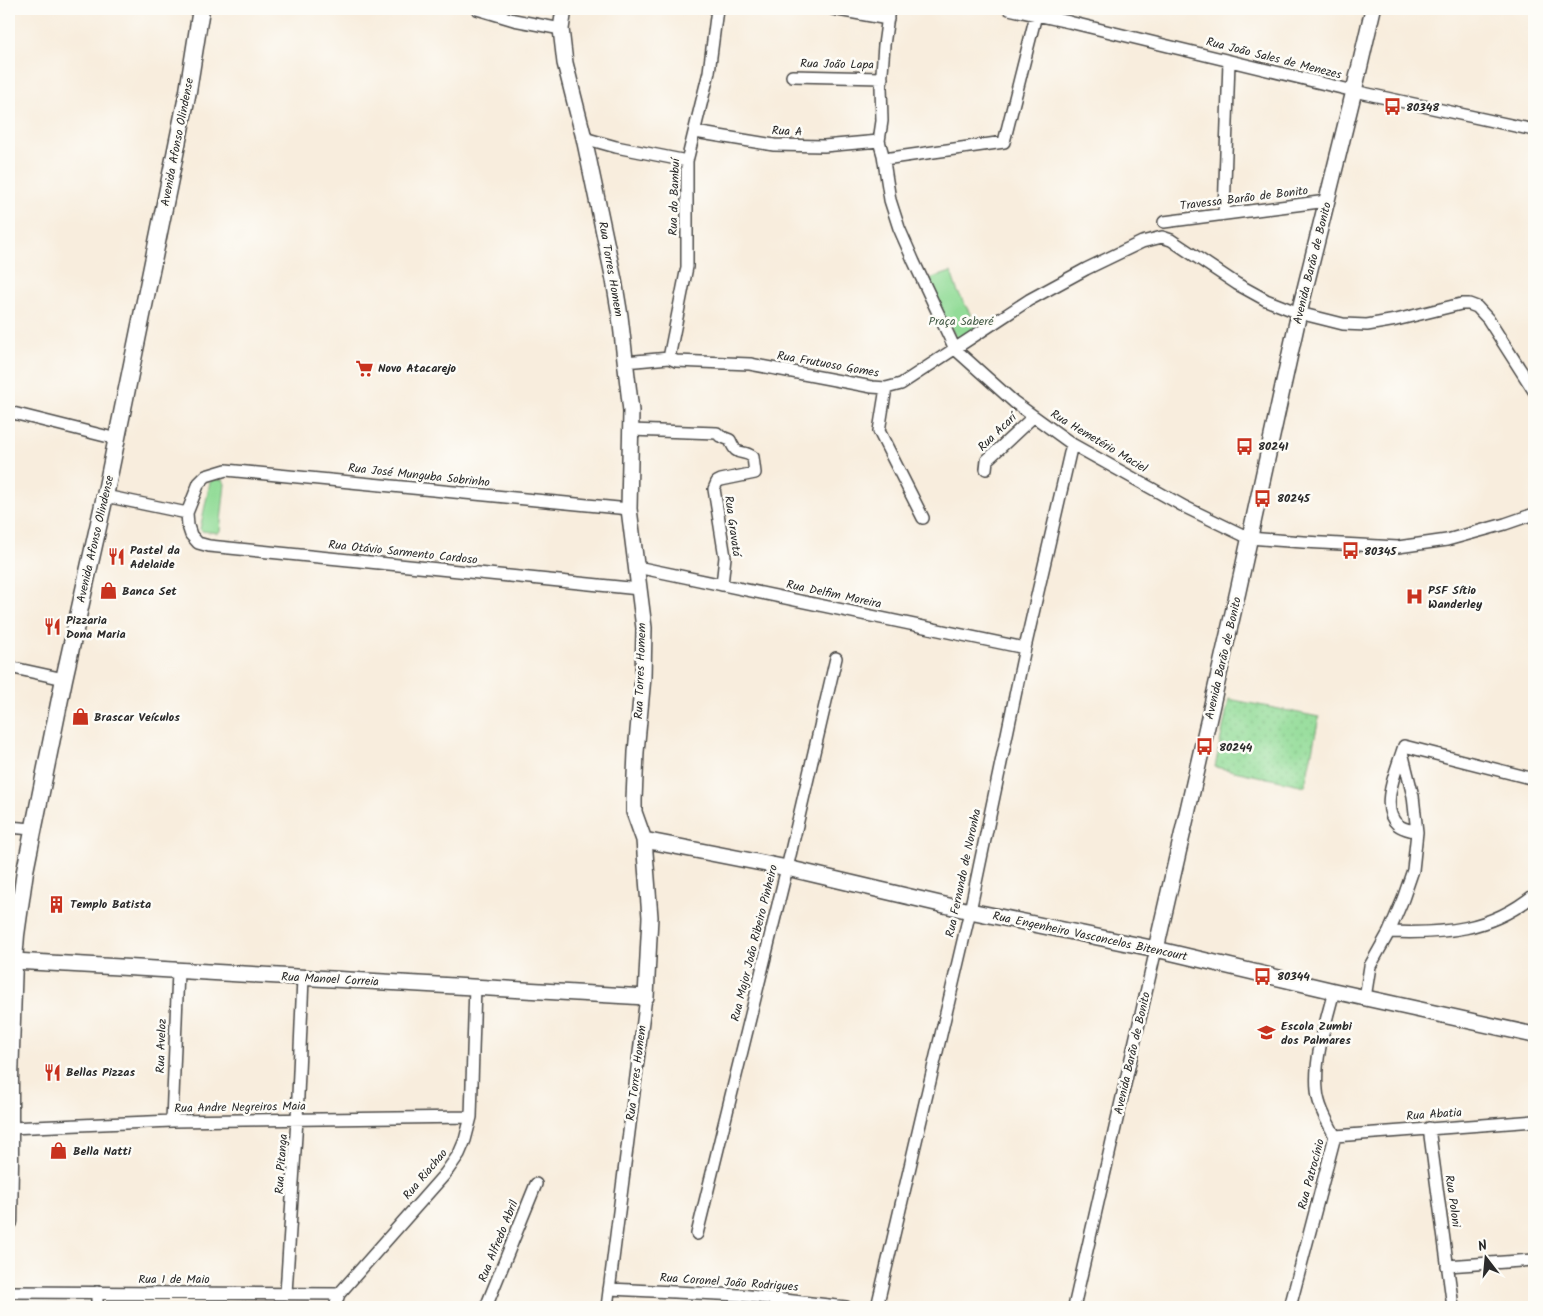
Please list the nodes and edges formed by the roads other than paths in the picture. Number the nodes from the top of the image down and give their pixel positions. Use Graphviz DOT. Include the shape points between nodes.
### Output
graph roads {
  1 [pos="201,9"];
  2 [pos="477,9"];
  3 [pos="564,9"];
  4 [pos="718,9"];
  5 [pos="833,9"];
  6 [pos="1009,9"];
  7 [pos="1373,9"];
  8 [pos="889,14"];
  9 [pos="1036,15"];
  10 [pos="561,29"];
  11 [pos="1229,61"];
  12 [pos="792,76"];
  13 [pos="882,78"];
  14 [pos="1354,92"];
  15 [pos="1534,130"];
  16 [pos="695,132"];
  17 [pos="584,138"];
  18 [pos="879,141"];
  19 [pos="884,158"];
  20 [pos="687,161"];
  21 [pos="1327,201"];
  22 [pos="1224,214"];
  23 [pos="1164,222"];
  24 [pos="1299,313"];
  25 [pos="955,349"];
  26 [pos="669,358"];
  27 [pos="625,362"];
  28 [pos="886,388"];
  29 [pos="1534,391"];
  30 [pos="9,412"];
  31 [pos="1033,416"];
  32 [pos="630,430"];
  33 [pos="116,439"];
  34 [pos="1072,444"];
  35 [pos="986,469"];
  36 [pos="105,496"];
  37 [pos="629,509"];
  38 [pos="187,513"];
  39 [pos="1534,514"];
  40 [pos="923,518"];
  41 [pos="1249,538"];
  42 [pos="637,567"];
  43 [pos="722,585"];
  44 [pos="639,589"];
  45 [pos="1025,648"];
  46 [pos="836,658"];
  47 [pos="9,667"];
  48 [pos="64,679"];
  49 [pos="1403,749"];
  50 [pos="1534,779"];
  51 [pos="9,827"];
  52 [pos="32,828"];
  53 [pos="1417,832"];
  54 [pos="644,840"];
  55 [pos="787,868"];
  56 [pos="1534,895"];
  57 [pos="970,911"];
  58 [pos="1389,932"];
  59 [pos="12,935"];
  60 [pos="1156,949"];
  61 [pos="14,960"];
  62 [pos="178,971"];
  63 [pos="303,978"];
  64 [pos="475,986"];
  65 [pos="1334,991"];
  66 [pos="646,997"];
  67 [pos="1365,998"];
  68 [pos="1534,1035"];
  69 [pos="10,1049"];
  70 [pos="471,1116"];
  71 [pos="298,1119"];
  72 [pos="172,1121"];
  73 [pos="1534,1121"];
  74 [pos="10,1128"];
  75 [pos="1429,1128"];
  76 [pos="1335,1136"];
  77 [pos="10,1164"];
  78 [pos="536,1184"];
  79 [pos="9,1222"];
  80 [pos="697,1234"];
  81 [pos="1534,1260"];
  82 [pos="1447,1266"];
  83 [pos="609,1289"];
  84 [pos="9,1292"];
  85 [pos="97,1292"];
  86 [pos="286,1293"];
  87 [pos="339,1294"];
  88 [pos="97,1307"];
  89 [pos="335,1307"];
  90 [pos="486,1307"];
  91 [pos="606,1307"];
  92 [pos="846,1307"];
  93 [pos="878,1307"];
  94 [pos="1074,1307"];
  95 [pos="1290,1307"];
  96 [pos="1453,1307"];
  1 -- 33 [label="main road, Avenida Afonso Olindense" via="188,91"];
  2 -- 10 [label="street"];
  3 -- 10 [label="street, Rua Torres Homem"];
  4 -- 16 [label="street, Rua do Bambuí" via="709,72"];
  5 -- 8 [label="street"];
  6 -- 9 [label="street, Rua João Sales de Menezes"];
  7 -- 14 [label="street, Avenida Barão de Bonito"];
  8 -- 13 [label="street, Rua Hemetério Maciel"];
  9 -- 11 [label="street, Rua João Sales de Menezes"];
  9 -- 19 [label="street" via="1004,142"];
  10 -- 17 [label="street, Rua Torres Homem" via="565,63"];
  11 -- 14 [label="street, Rua João Sales de Menezes"];
  11 -- 22 [label="street"];
  12 -- 13 [label="street, Rua João Lapa"];
  13 -- 18 [label="street, Rua Hemetério Maciel"];
  14 -- 15 [label="street, Rua João Sales de Menezes"];
  14 -- 21 [label="street, Avenida Barão de Bonito"];
  16 -- 18 [label="street, Rua A" via="774,145 824,146"];
  16 -- 20 [label="street, Rua do Bambuí"];
  17 -- 20 [label="street"];
  17 -- 27 [label="street, Rua Torres Homem" via="614,280"];
  18 -- 19 [label="street, Rua Hemetério Maciel"];
  19 -- 25 [label="street, Rua Hemetério Maciel" via="890,200 899,228"];
  20 -- 26 [label="street, Rua do Bambuí" via="687,267"];
  21 -- 22 [label="street, Travessa Barão de Bonito"];
  21 -- 24 [label="street, Avenida Barão de Bonito"];
  22 -- 23 [label="street, Travessa Barão de Bonito"];
  24 -- 25 [label="street, Rua Frutuoso Gomes" via="1237,284 1168,238 1156,238 1142,242 1029,300"];
  24 -- 29 [label="street" via="1343,324 1367,325 1469,304 1477,307 1488,319"];
  24 -- 41 [label="street, Avenida Barão de Bonito"];
  25 -- 28 [label="street, Rua Frutuoso Gomes" via="901,384"];
  25 -- 31 [label="street, Rua Hemetério Maciel"];
  26 -- 27 [label="street, Rua Frutuoso Gomes"];
  26 -- 28 [label="street, Rua Frutuoso Gomes" via="750,364"];
  27 -- 32 [label="street, Rua Torres Homem"];
  28 -- 40 [label="street" via="880,431"];
  30 -- 33 [label="street"];
  31 -- 34 [label="street, Rua Hemetério Maciel"];
  31 -- 35 [label="street, Rua Acarí" via="987,460"];
  32 -- 37 [label="street, Rua Torres Homem"];
  32 -- 43 [label="street, Rua Gravatá" via="717,433 730,440 739,453 753,457 755,473 721,480 714,489 726,557"];
  33 -- 36 [label="main road, Avenida Afonso Olindense"];
  34 -- 41 [label="street, Rua Hemetério Maciel" via="1185,507"];
  34 -- 45 [label="street, Rua Fernando de Noronha"];
  36 -- 38 [label="street"];
  36 -- 48 [label="main road, Avenida Afonso Olindense"];
  37 -- 38 [label="street, Rua José Munguba Sobrinho" via="226,470 206,476 199,483"];
  37 -- 42 [label="street, Rua Torres Homem"];
  38 -- 44 [label="street, Rua Otávio Sarmento Cardoso" via="191,535 198,543 209,546"];
  39 -- 41 [label="street, Rua Hemetério Maciel" via="1447,540 1398,547"];
  41 -- 60 [label="street, Avenida Barão de Bonito"];
  42 -- 43 [label="street, Rua Delfim Moreira"];
  42 -- 44 [label="street, Rua Torres Homem"];
  43 -- 45 [label="street, Rua Delfim Moreira"];
  44 -- 54 [label="street, Rua Torres Homem" via="644,628 643,677 634,812"];
  45 -- 57 [label="street, Rua Fernando de Noronha"];
  46 -- 55 [label="street, Rua Major João Ribeiro Pinheiro"];
  47 -- 48 [label="street"];
  48 -- 52 [label="main road, Avenida Afonso Olindense"];
  49 -- 50 [label="street"];
  49 -- 53 [label="street"];
  49 -- 53 [label="street" via="1389,797 1390,807 1399,826"];
  51 -- 52 [label="street"];
  52 -- 59 [label="main road, Avenida Afonso Olindense"];
  53 -- 58 [label="street" via="1413,870"];
  54 -- 55 [label="street, Rua Engenheiro Vasconcelos Bitencourt"];
  54 -- 66 [label="street, Rua Torres Homem" via="650,917"];
  55 -- 57 [label="street, Rua Engenheiro Vasconcelos Bitencourt"];
  55 -- 80 [label="street, Rua Major João Ribeiro Pinheiro"];
  56 -- 58 [label="street" via="1520,907 1489,922 1457,930"];
  57 -- 60 [label="street, Rua Engenheiro Vasconcelos Bitencourt"];
  57 -- 93 [label="street, Rua Fernando de Noronha"];
  58 -- 67 [label="street" via="1370,966"];
  59 -- 61 [label="main road, Avenida Afonso Olindense"];
  60 -- 65 [label="street, Rua Engenheiro Vasconcelos Bitencourt"];
  60 -- 94 [label="street, Avenida Barão de Bonito"];
  61 -- 62 [label="street, Rua Manoel Correia"];
  61 -- 69 [label="main road, Avenida Afonso Olindense"];
  62 -- 63 [label="street, Rua Manoel Correia"];
  62 -- 72 [label="street, Rua Aveloz"];
  63 -- 64 [label="street, Rua Manoel Correia"];
  63 -- 71 [label="street, Rua Pitanga"];
  64 -- 66 [label="street, Rua Manoel Correia"];
  64 -- 70 [label="street, Rua Riachao"];
  65 -- 67 [label="street, Rua Engenheiro Vasconcelos Bitencourt"];
  65 -- 76 [label="street, Rua Patrocínio" via="1319,1058 1317,1091 1322,1111"];
  66 -- 83 [label="street, Rua Torres Homem"];
  67 -- 68 [label="street, Rua Engenheiro Vasconcelos Bitencourt"];
  69 -- 74 [label="main road, Avenida Afonso Olindense"];
  70 -- 71 [label="street, Rua Andre Negreiros Maia"];
  70 -- 87 [label="street, Rua Riachao" via="459,1154 445,1174"];
  71 -- 72 [label="street, Rua Andre Negreiros Maia"];
  71 -- 86 [label="street, Rua Pitanga"];
  72 -- 74 [label="street, Rua Andre Negreiros Maia"];
  73 -- 75 [label="street, Rua Abatia"];
  74 -- 77 [label="main road, Avenida Afonso Olindense"];
  75 -- 76 [label="street, Rua Abatia"];
  75 -- 82 [label="street, Rua Poloni"];
  76 -- 95 [label="street, Rua Patrocínio"];
  77 -- 79 [label="main road, Avenida Afonso Olindense"];
  78 -- 90 [label="street, Rua Alfredo Abril"];
  81 -- 82 [label="street"];
  82 -- 96 [label="street, Rua Poloni"];
  83 -- 91 [label="street, Rua Torres Homem"];
  83 -- 92 [label="street, Rua Coronel João Rodrigues" via="740,1295"];
  84 -- 85 [label="street, Rua 1 de Maio"];
  85 -- 86 [label="street, Rua 1 de Maio"];
  85 -- 88 [label="street"];
  86 -- 87 [label="street, Rua 1 de Maio"];
  87 -- 89 [label="street"];
}
